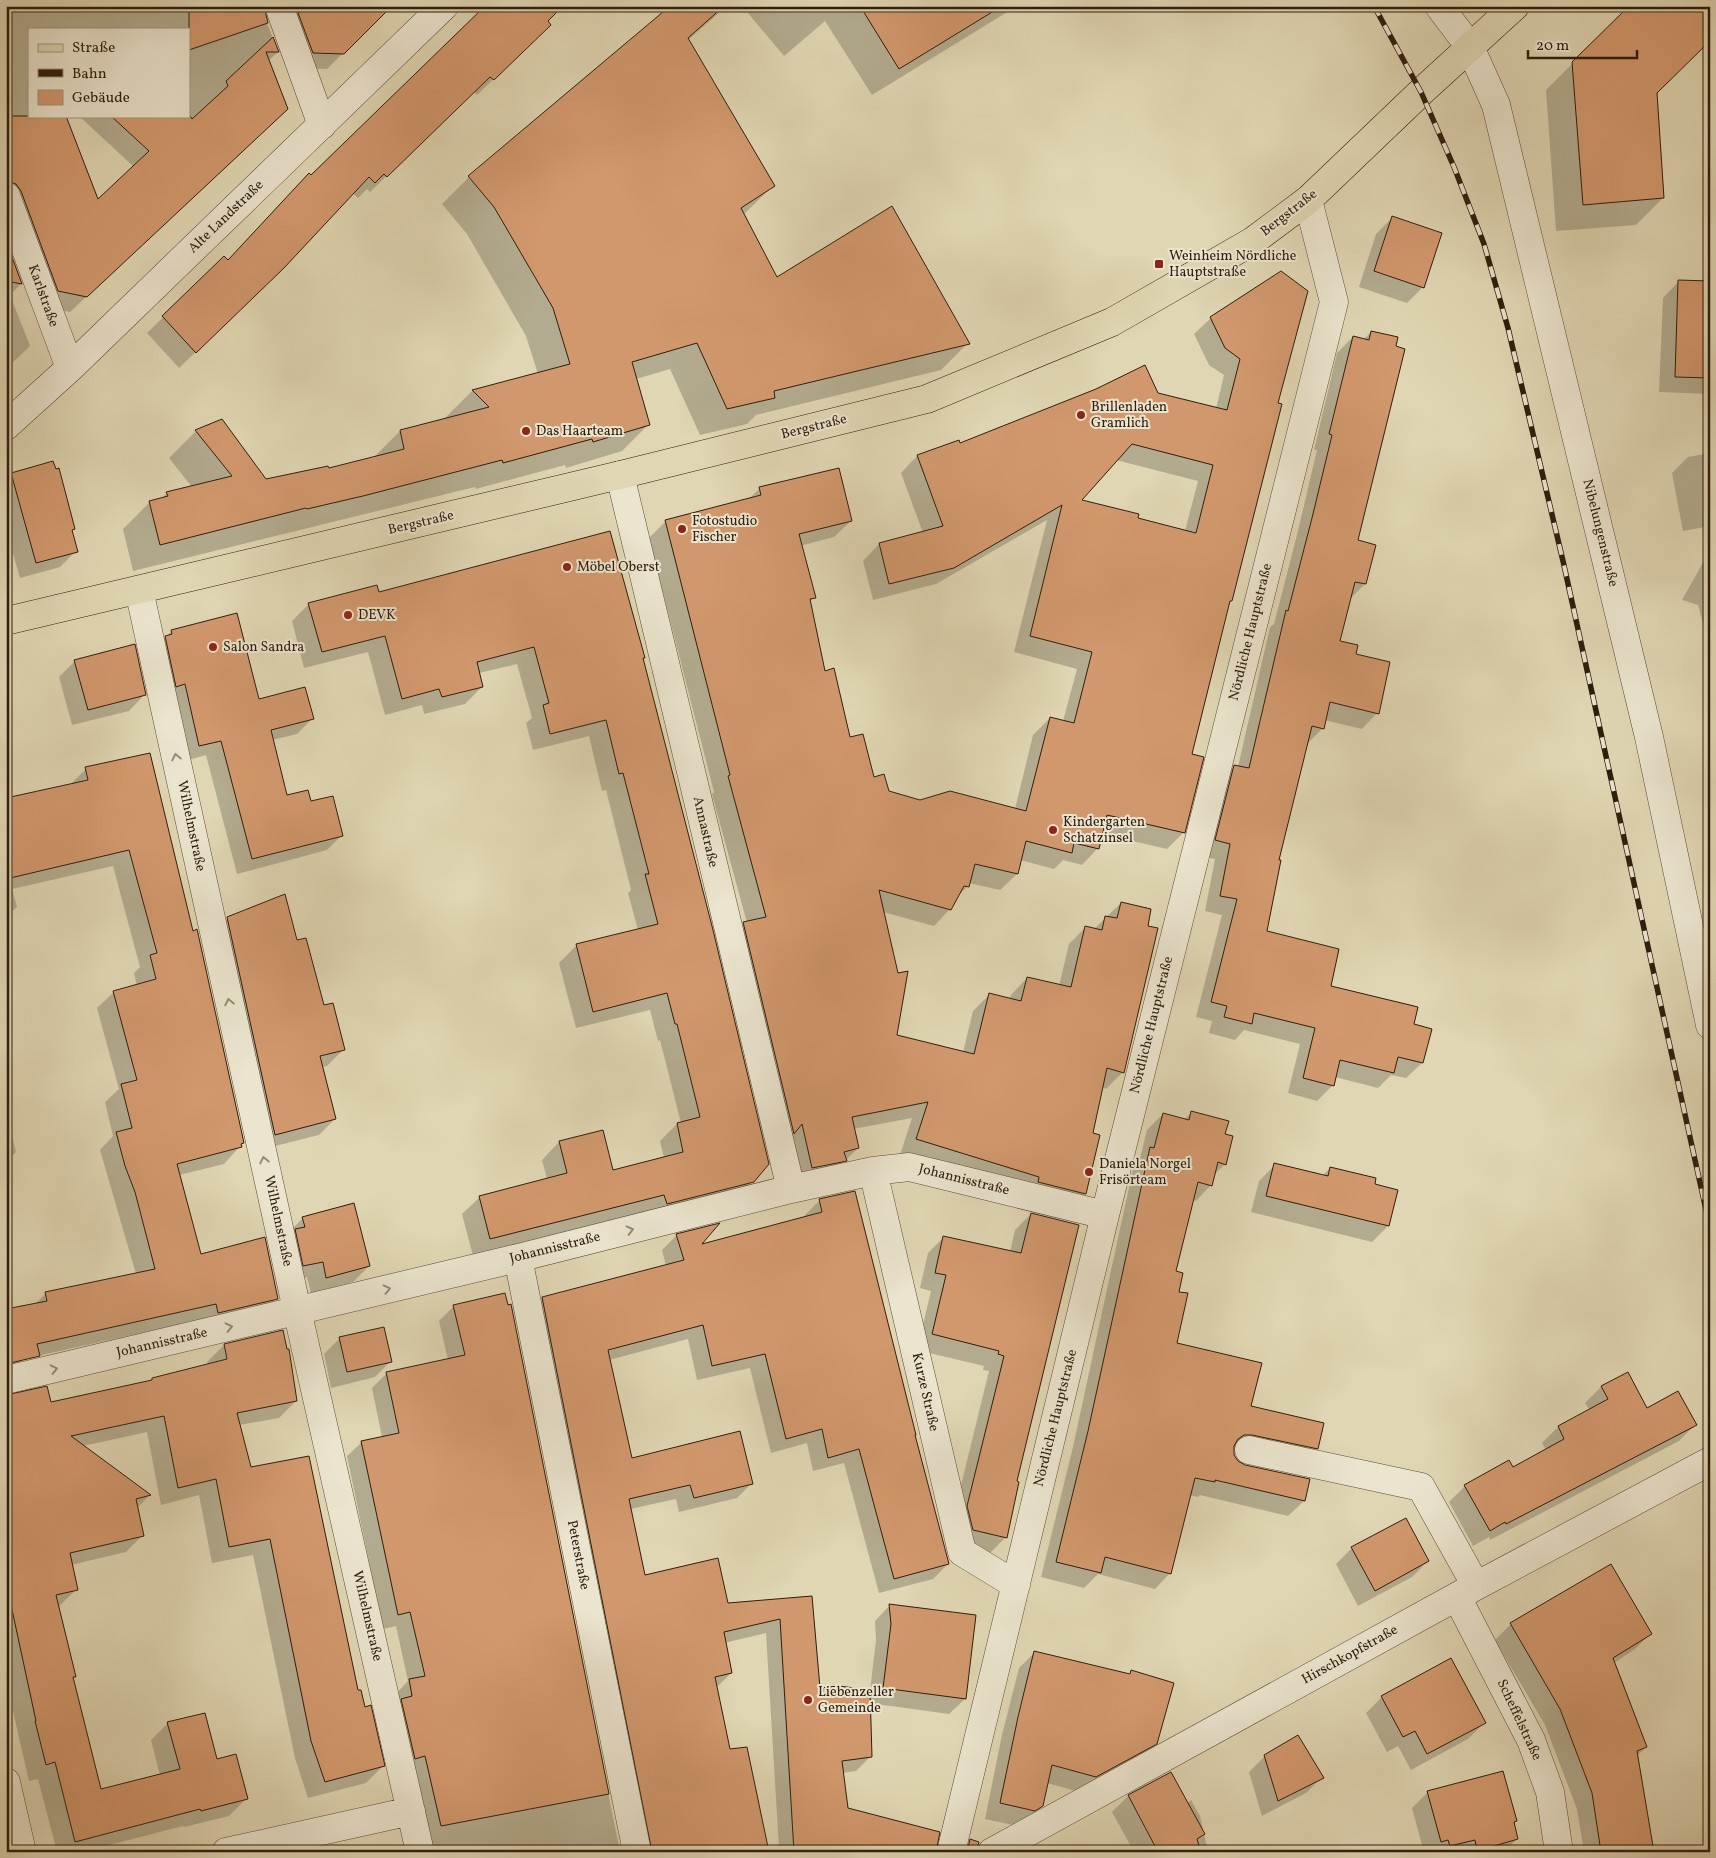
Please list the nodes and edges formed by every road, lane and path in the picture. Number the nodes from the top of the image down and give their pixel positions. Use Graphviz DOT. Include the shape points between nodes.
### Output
graph roads {
  1 [pos="279,6"];
  2 [pos="444,6"];
  3 [pos="1439,6"];
  4 [pos="1514,6"];
  5 [pos="1470,47"];
  6 [pos="322,125"];
  7 [pos="6,196"];
  8 [pos="1308,200"];
  9 [pos="70,368"];
  10 [pos="6,426"];
  11 [pos="620,475"];
  12 [pos="139,590"];
  13 [pos="6,621"];
  14 [pos="1710,1025"];
  15 [pos="872,1170"];
  16 [pos="791,1189"];
  17 [pos="1105,1215"];
  18 [pos="518,1258"];
  19 [pos="297,1310"];
  20 [pos="6,1380"];
  21 [pos="1249,1450"];
  22 [pos="1710,1461"];
  23 [pos="1016,1585"];
  24 [pos="1466,1591"];
  25 [pos="6,1782"];
  26 [pos="411,1811"];
  27 [pos="22,1852"];
  28 [pos="226,1852"];
  29 [pos="420,1852"];
  30 [pos="638,1852"];
  31 [pos="951,1852"];
  32 [pos="992,1852"];
  33 [pos="1559,1852"];
  1 -- 6 [label="street"];
  2 -- 6 [label="street, Alte Landstraße"];
  3 -- 5 [label="street, Nibelungenstraße"];
  4 -- 5 [label="main road, Bergstraße"];
  5 -- 8 [label="main road, Bergstraße"];
  5 -- 14 [label="street, Nibelungenstraße" via="1496,105 1649,737"];
  6 -- 9 [label="street, Alte Landstraße"];
  7 -- 9 [label="street, Karlstraße"];
  8 -- 11 [label="main road, Bergstraße" via="1253,241 1112,322 928,399"];
  8 -- 17 [label="street, Nördliche Hauptstraße" via="1334,302"];
  9 -- 10 [label="street, Alte Landstraße"];
  11 -- 12 [label="main road, Bergstraße"];
  11 -- 16 [label="street, Annastraße"];
  12 -- 13 [label="main road, Bergstraße"];
  19 -- 12 [label="street, Wilhelmstraße, one-way"];
  15 -- 16 [label="street, Johannisstraße"];
  15 -- 17 [label="street, Johannisstraße" via="909,1167"];
  15 -- 23 [label="street, Kurze Straße" via="962,1552"];
  18 -- 16 [label="street, Johannisstraße, one-way"];
  17 -- 23 [label="street, Nördliche Hauptstraße"];
  19 -- 18 [label="street, Johannisstraße, one-way"];
  18 -- 30 [label="street, Peterstraße"];
  20 -- 19 [label="street, Johannisstraße, one-way"];
  19 -- 26 [label="street, Wilhelmstraße"];
  21 -- 24 [label="street, Scheffelstraße" via="1421,1486"];
  22 -- 24 [label="street, Hirschkopfstraße"];
  23 -- 31 [label="street, Nördliche Hauptstraße"];
  24 -- 32 [label="street, Hirschkopfstraße"];
  24 -- 33 [label="street, Scheffelstraße" via="1531,1740 1550,1792"];
  25 -- 27 [label="street"];
  26 -- 28 [label="street"];
  26 -- 29 [label="street, Wilhelmstraße"];
}
